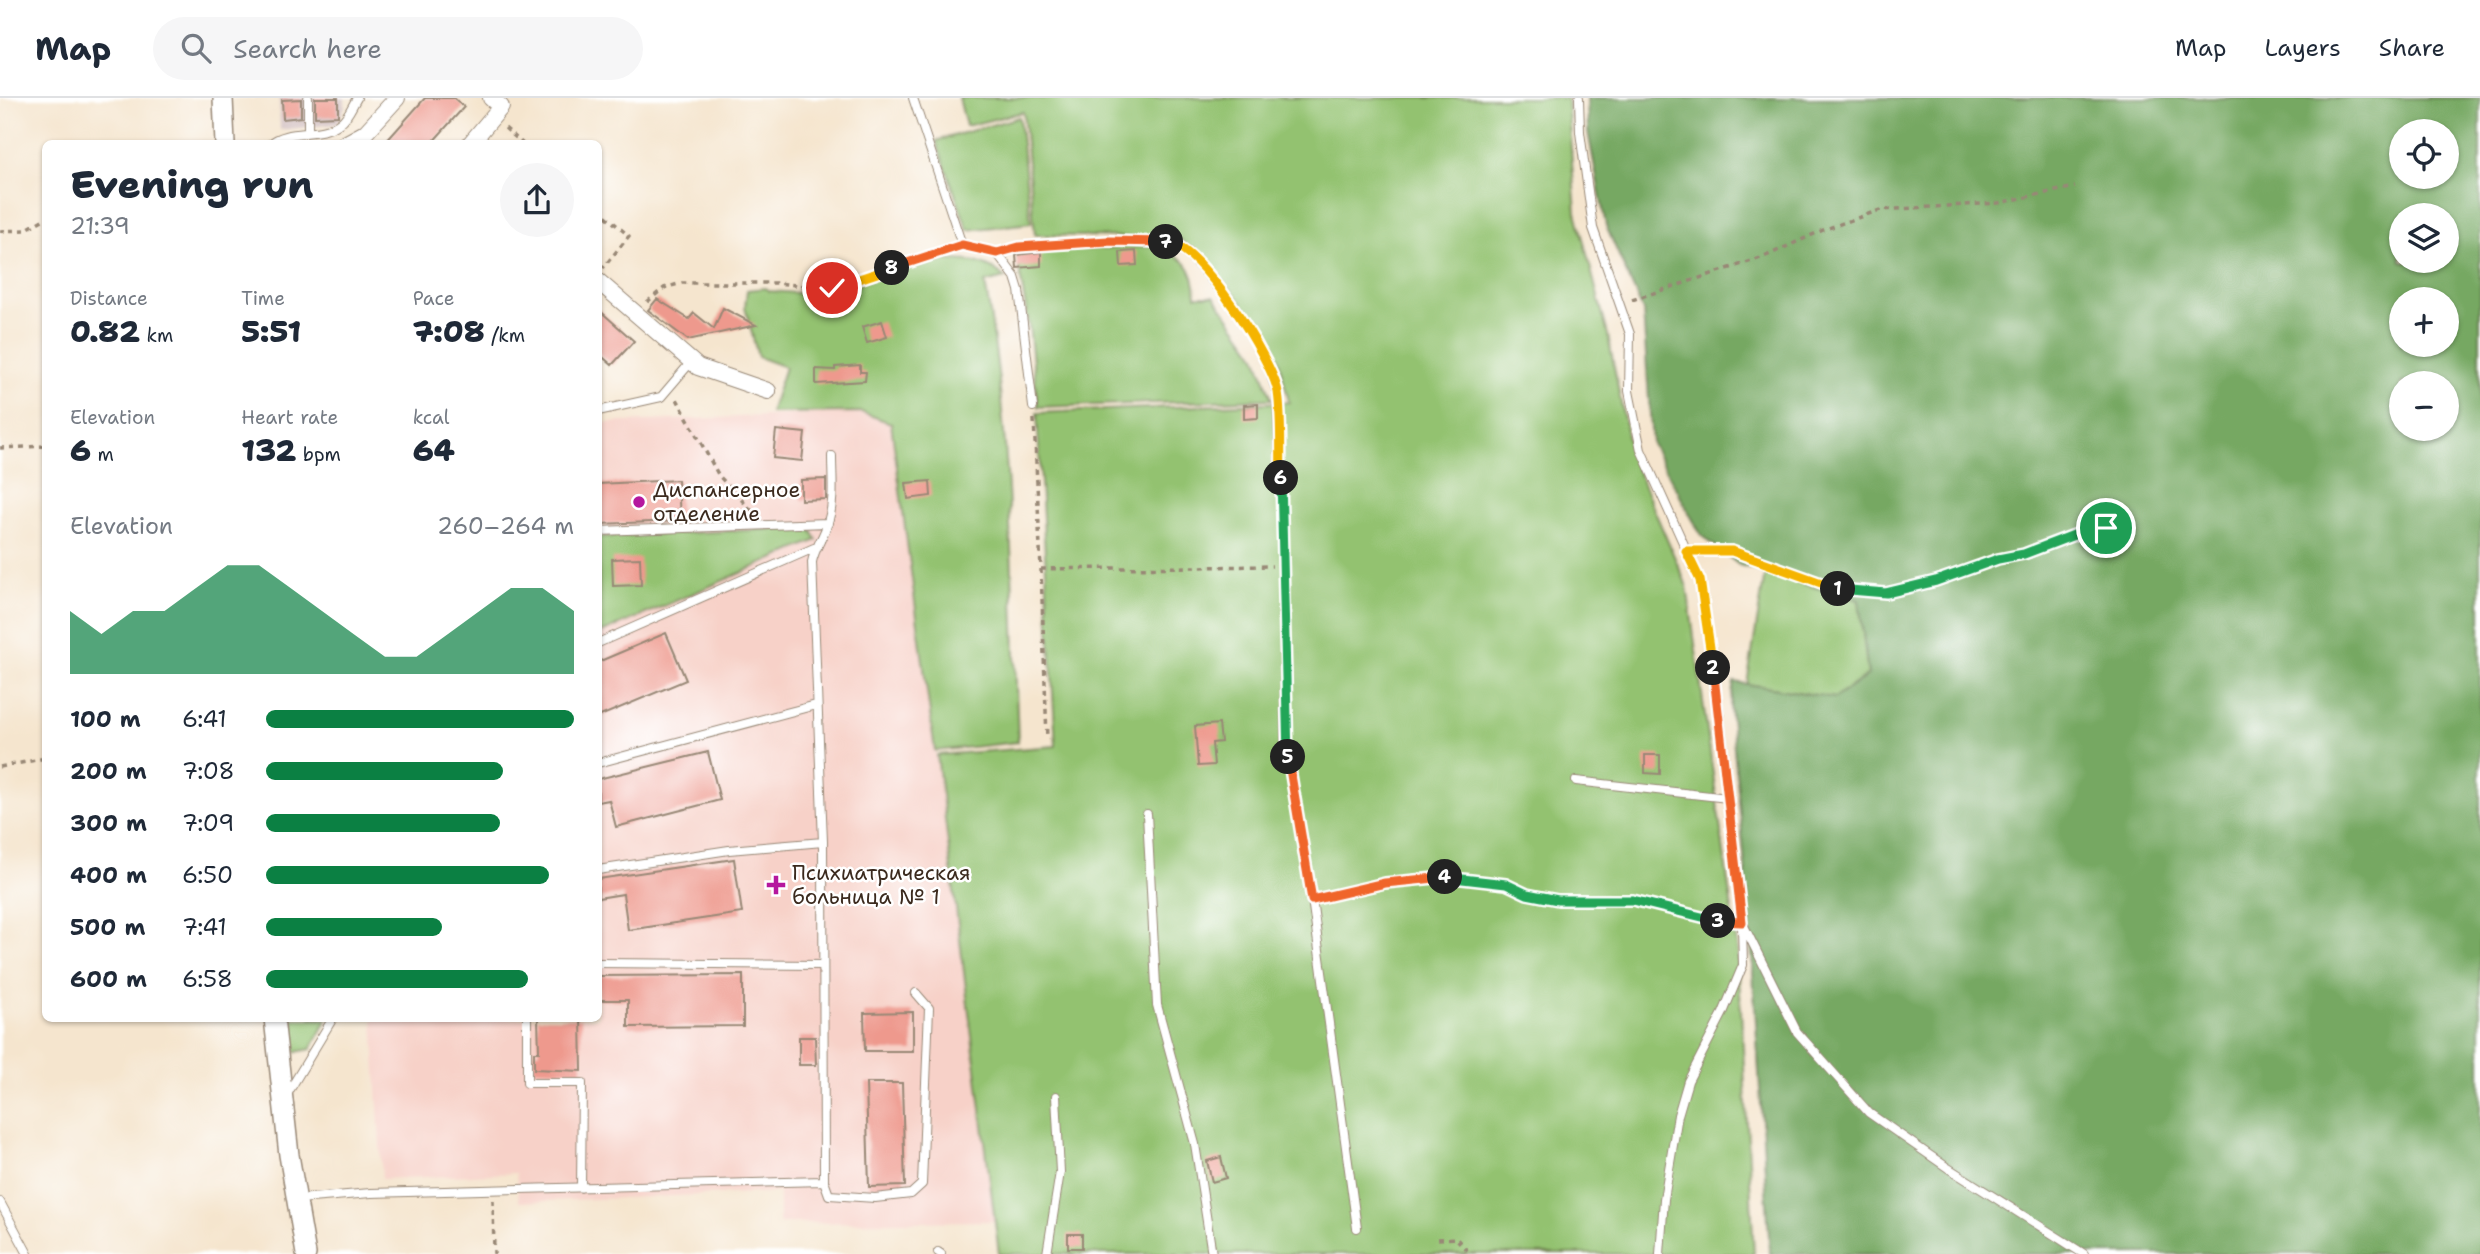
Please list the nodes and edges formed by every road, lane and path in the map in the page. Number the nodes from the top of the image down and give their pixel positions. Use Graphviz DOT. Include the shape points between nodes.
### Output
graph roads {
  1 [pos="223,98"];
  2 [pos="308,98"];
  3 [pos="357,98"];
  4 [pos="397,98"];
  5 [pos="491,98"];
  6 [pos="913,98"];
  7 [pos="1579,98"];
  8 [pos="492,117"];
  9 [pos="308,132"];
  10 [pos="225,140"];
  11 [pos="274,140"];
  12 [pos="352,140"];
  13 [pos="473,140"];
  14 [pos="518,140"];
  15 [pos="2075,187"];
  16 [pos="602,212"];
  17 [pos="42,220"];
  18 [pos="0,231"];
  19 [pos="962,245"];
  20 [pos="997,253"];
  21 [pos="602,268"];
  22 [pos="602,284"];
  23 [pos="1620,303"];
  24 [pos="635,312"];
  25 [pos="691,362"];
  26 [pos="672,384"];
  27 [pos="768,391"];
  28 [pos="1033,407"];
  29 [pos="602,410"];
  30 [pos="42,446"];
  31 [pos="0,448"];
  32 [pos="832,456"];
  33 [pos="828,523"];
  34 [pos="769,525"];
  35 [pos="602,531"];
  36 [pos="2114,532"];
  37 [pos="814,548"];
  38 [pos="1686,551"];
  39 [pos="1284,566"];
  40 [pos="1041,569"];
  41 [pos="602,641"];
  42 [pos="816,705"];
  43 [pos="1047,739"];
  44 [pos="42,759"];
  45 [pos="602,762"];
  46 [pos="0,767"];
  47 [pos="1576,781"];
  48 [pos="1728,798"];
  49 [pos="1147,814"];
  50 [pos="823,842"];
  51 [pos="602,869"];
  52 [pos="1312,900"];
  53 [pos="1742,922"];
  54 [pos="602,963"];
  55 [pos="823,965"];
  56 [pos="916,993"];
  57 [pos="274,1022"];
  58 [pos="331,1022"];
  59 [pos="527,1022"];
  60 [pos="1056,1096"];
  61 [pos="282,1101"];
  62 [pos="824,1181"];
  63 [pos="582,1188"];
  64 [pos="493,1190"];
  65 [pos="296,1199"];
  66 [pos="0,1202"];
  67 [pos="1357,1228"];
  68 [pos="1438,1238"];
  69 [pos="28,1254"];
  70 [pos="306,1254"];
  71 [pos="494,1254"];
  72 [pos="1047,1254"];
  73 [pos="1212,1254"];
  74 [pos="1471,1254"];
  75 [pos="1660,1254"];
  76 [pos="2084,1254"];
  1 -- 10 [label="street"];
  2 -- 9 [label="lane"];
  3 -- 9 [label="lane" via="340,123"];
  4 -- 12 [label="street" via="365,133"];
  5 -- 8 [label="street" via="501,107"];
  6 -- 19 [label="lane"];
  7 -- 23 [label="lane" via="1593,228"];
  8 -- 13 [label="street"];
  8 -- 14 [label="path"];
  9 -- 11 [label="lane"];
  15 -- 23 [label="path" via="1998,203 1880,211 1764,257"];
  16 -- 21 [label="path" via="629,236"];
  17 -- 18 [label="path" via="25,230"];
  19 -- 20 [label="lane"];
  19 -- 24 [label="path" via="820,292 814,287 777,283 682,283 664,288"];
  20 -- 28 [label="lane" via="1019,290"];
  20 -- 39 [label="lane" via="1019,247 1108,241 1173,242 1186,250 1237,313 1264,355 1278,392"];
  22 -- 24 [label="street"];
  23 -- 38 [label="lane" via="1630,334 1629,391 1640,450"];
  24 -- 25 [label="street"];
  25 -- 26 [label="lane"];
  25 -- 27 [label="street"];
  26 -- 29 [label="lane" via="660,397"];
  26 -- 34 [label="path" via="719,476"];
  28 -- 40 [label="path"];
  30 -- 31 [label="path"];
  32 -- 33 [label="lane" via="833,505"];
  33 -- 34 [label="lane"];
  33 -- 37 [label="lane"];
  34 -- 35 [label="lane"];
  36 -- 38 [label="path" via="2095,527 2024,554 1886,593 1849,592 1732,551"];
  37 -- 41 [label="lane"];
  37 -- 42 [label="lane"];
  38 -- 48 [label="lane" via="1700,580"];
  39 -- 40 [label="path"];
  39 -- 52 [label="lane" via="1285,739"];
  40 -- 43 [label="path"];
  42 -- 45 [label="lane"];
  42 -- 50 [label="lane"];
  44 -- 46 [label="path"];
  47 -- 48 [label="lane"];
  48 -- 53 [label="lane"];
  49 -- 73 [label="lane" via="1157,1005 1195,1144"];
  50 -- 51 [label="lane" via="729,850"];
  50 -- 55 [label="lane"];
  52 -- 53 [label="path" via="1385,883 1454,876 1506,884 1558,900 1633,900 1718,921"];
  52 -- 67 [label="lane"];
  53 -- 75 [label="lane" via="1743,965 1688,1081 1678,1115"];
  53 -- 76 [label="lane" via="1797,1032 1869,1113"];
  54 -- 55 [label="lane"];
  55 -- 62 [label="lane"];
  56 -- 62 [label="lane" via="929,1008 922,1184 911,1194 875,1198 829,1195"];
  57 -- 61 [label="street"];
  58 -- 61 [label="lane"];
  59 -- 63 [label="lane" via="527,1083 582,1083"];
  60 -- 72 [label="lane" via="1060,1172"];
  61 -- 65 [label="street"];
  62 -- 63 [label="lane"];
  63 -- 64 [label="lane"];
  64 -- 65 [label="lane"];
  64 -- 71 [label="path"];
  65 -- 70 [label="street"];
  66 -- 69 [label="lane"];
  68 -- 74 [label="path" via="1456,1238"];
}
